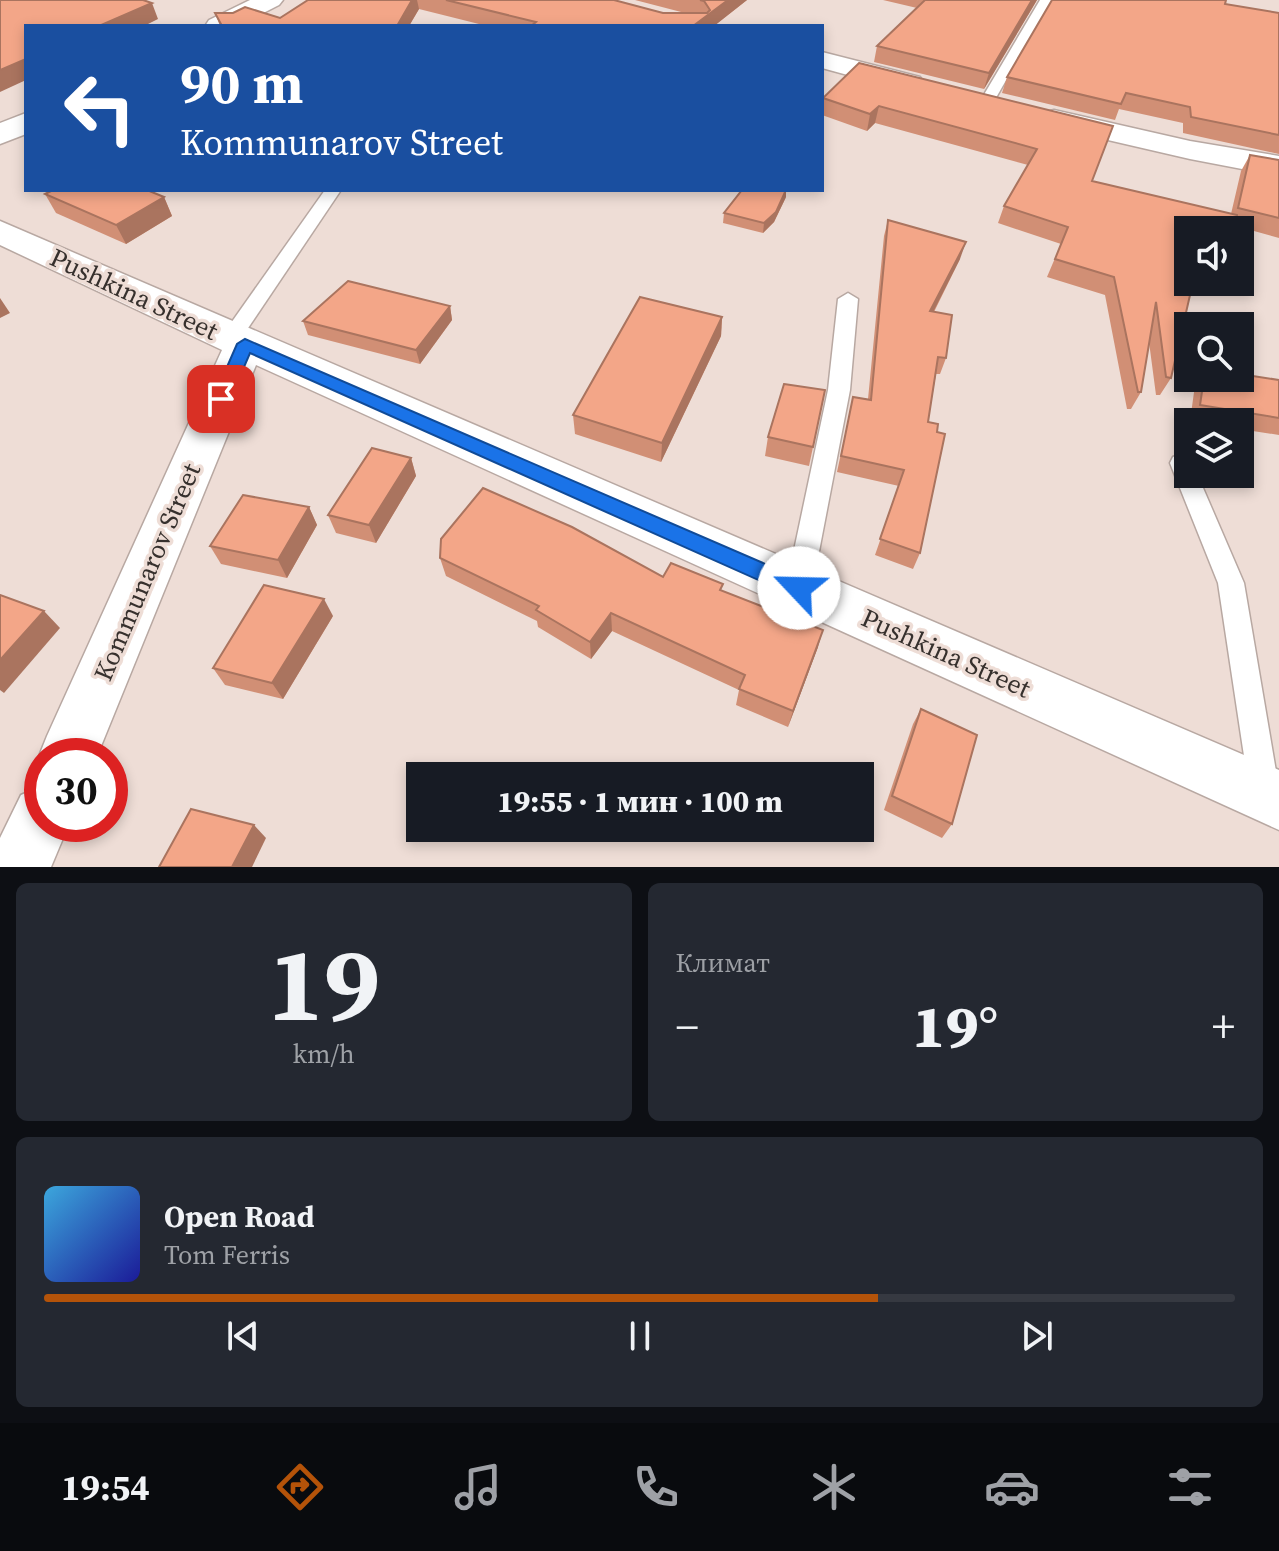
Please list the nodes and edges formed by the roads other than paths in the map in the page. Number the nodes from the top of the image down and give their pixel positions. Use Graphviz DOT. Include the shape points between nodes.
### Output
graph roads {
  1 [pos="270,0"];
  2 [pos="1046,0"];
  3 [pos="222,24"];
  4 [pos="824,61"];
  5 [pos="1010,109"];
  6 [pos="24,123"];
  7 [pos="0,135"];
  8 [pos="1279,166"];
  9 [pos="332,192"];
  10 [pos="0,232"];
  11 [pos="848,299"];
  12 [pos="238,341"];
  13 [pos="1191,488"];
  14 [pos="799,588"];
  15 [pos="75,738"];
  16 [pos="1272,797"];
  1 -- 3 [label="street"];
  2 -- 5 [label="lane"];
  4 -- 5 [label="street"];
  5 -- 8 [label="street"];
  6 -- 7 [label="street"];
  9 -- 12 [label="lane"];
  10 -- 12 [label="street, Pushkina Street"];
  11 -- 14 [label="lane" via="839,390"];
  12 -- 14 [label="street, Pushkina Street"];
  12 -- 15 [label="street, Kommunarov Street"];
  13 -- 16 [label="lane" via="1231,583"];
  14 -- 16 [label="street, Pushkina Street"];
}
